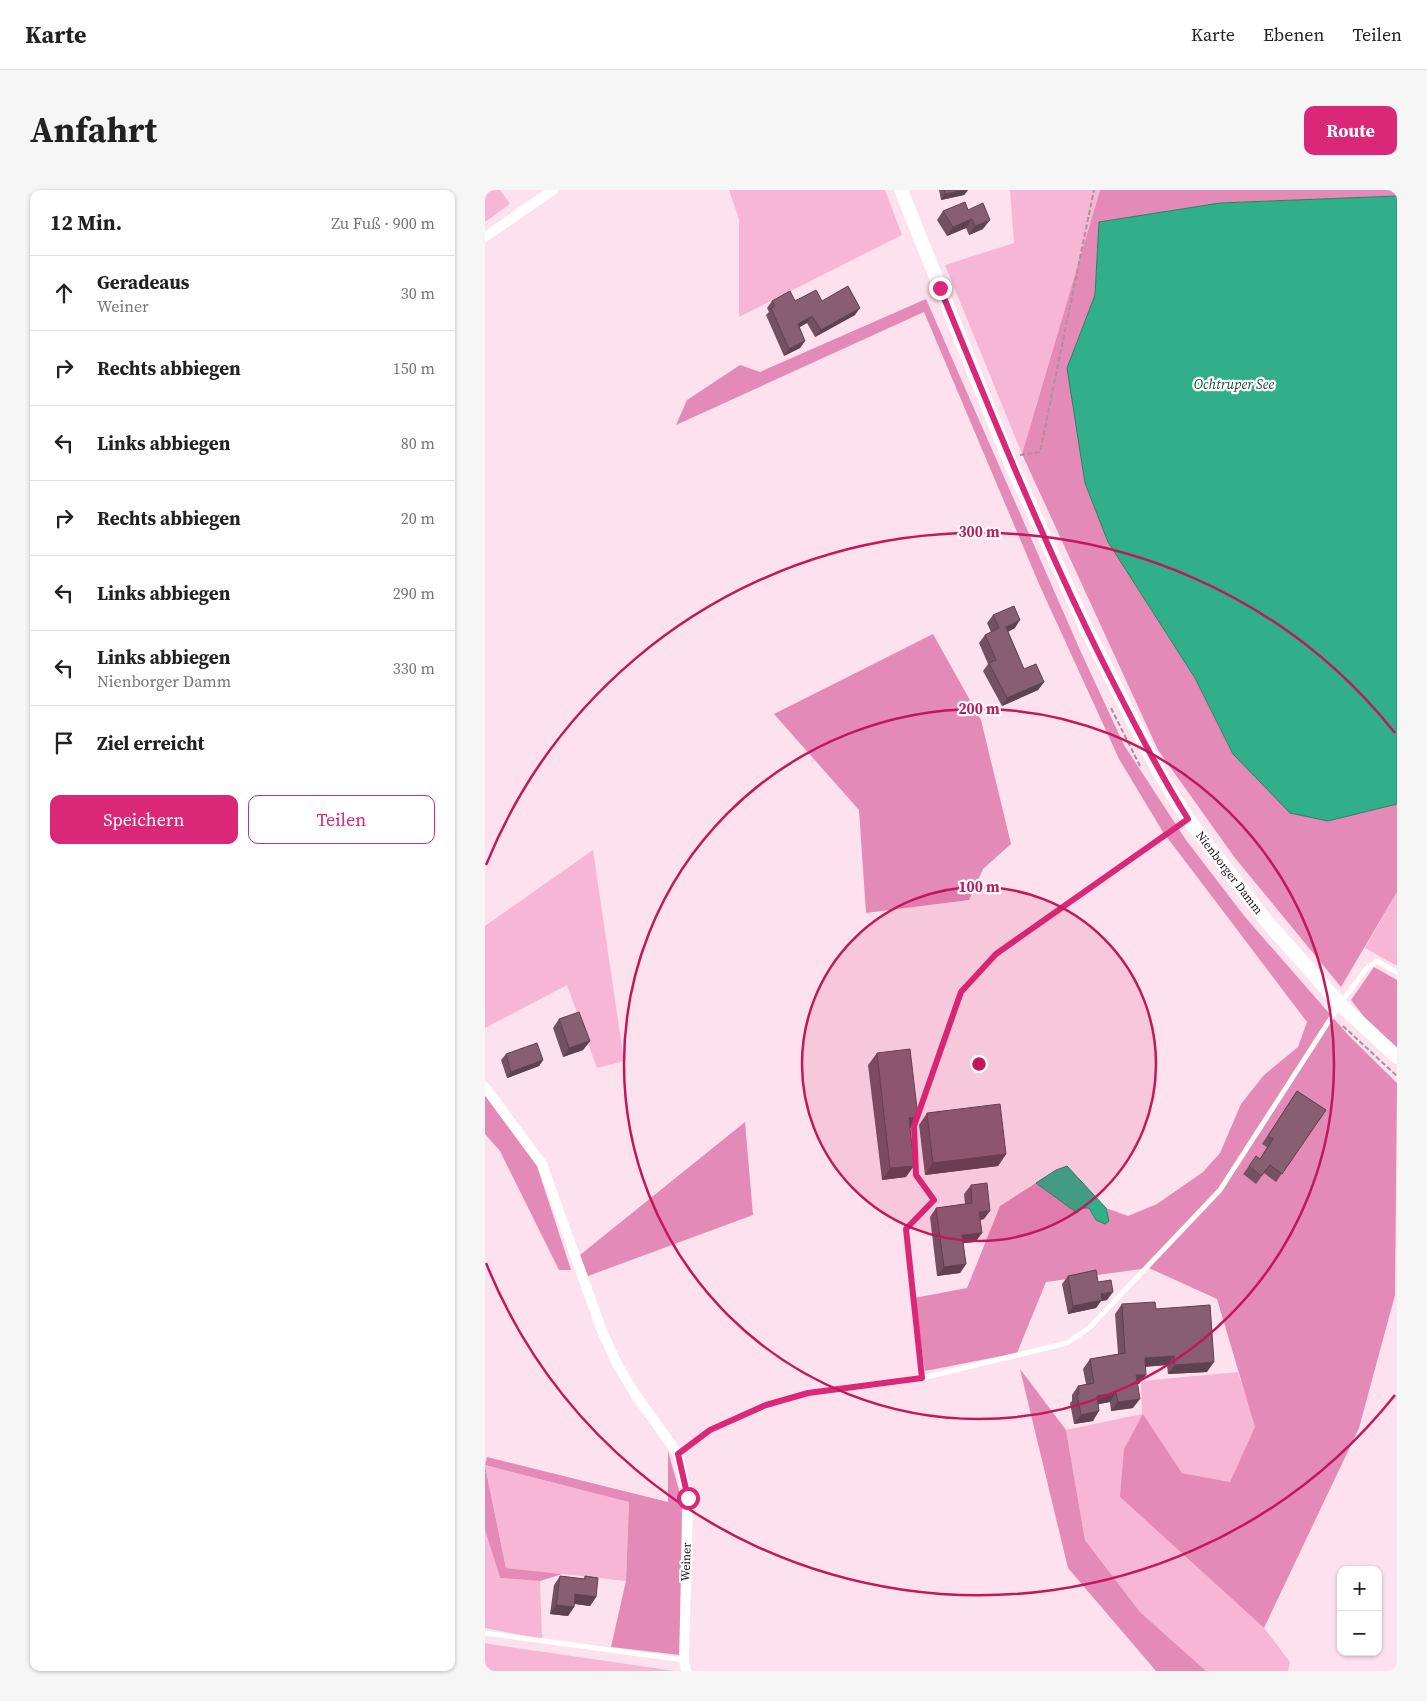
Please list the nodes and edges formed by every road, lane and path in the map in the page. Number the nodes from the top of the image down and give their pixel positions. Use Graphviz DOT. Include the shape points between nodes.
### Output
graph roads {
  1 [pos="553,190"];
  2 [pos="901,190"];
  3 [pos="1094,190"];
  4 [pos="485,237"];
  5 [pos="1008,457"];
  6 [pos="1188,819"];
  7 [pos="1397,972"];
  8 [pos="1340,1004"];
  9 [pos="1397,1057"];
  10 [pos="485,1087"];
  11 [pos="922,1378"];
  12 [pos="678,1454"];
  13 [pos="485,1633"];
  14 [pos="685,1666"];
  1 -- 4 [label="street"];
  2 -- 5 [label="main road, Nienborger Damm"];
  3 -- 5 [label="path" via="1040,452"];
  5 -- 6 [label="main road, Nienborger Damm" via="1088,632 1160,774"];
  6 -- 8 [label="main road, Nienborger Damm" via="1268,923"];
  6 -- 11 [label="lane" via="996,954 961,992 914,1126 916,1175 934,1200 906,1229"];
  7 -- 8 [label="lane" via="1377,961 1372,963"];
  8 -- 9 [label="main road, Nienborger Damm"];
  8 -- 11 [label="lane" via="1220,1190 1089,1328 1067,1343"];
  10 -- 12 [label="street" via="542,1164 617,1364"];
  11 -- 12 [label="lane" via="808,1393 766,1405 710,1430"];
  12 -- 14 [label="street, Weiner" via="688,1498"];
  13 -- 14 [label="lane"];
}
